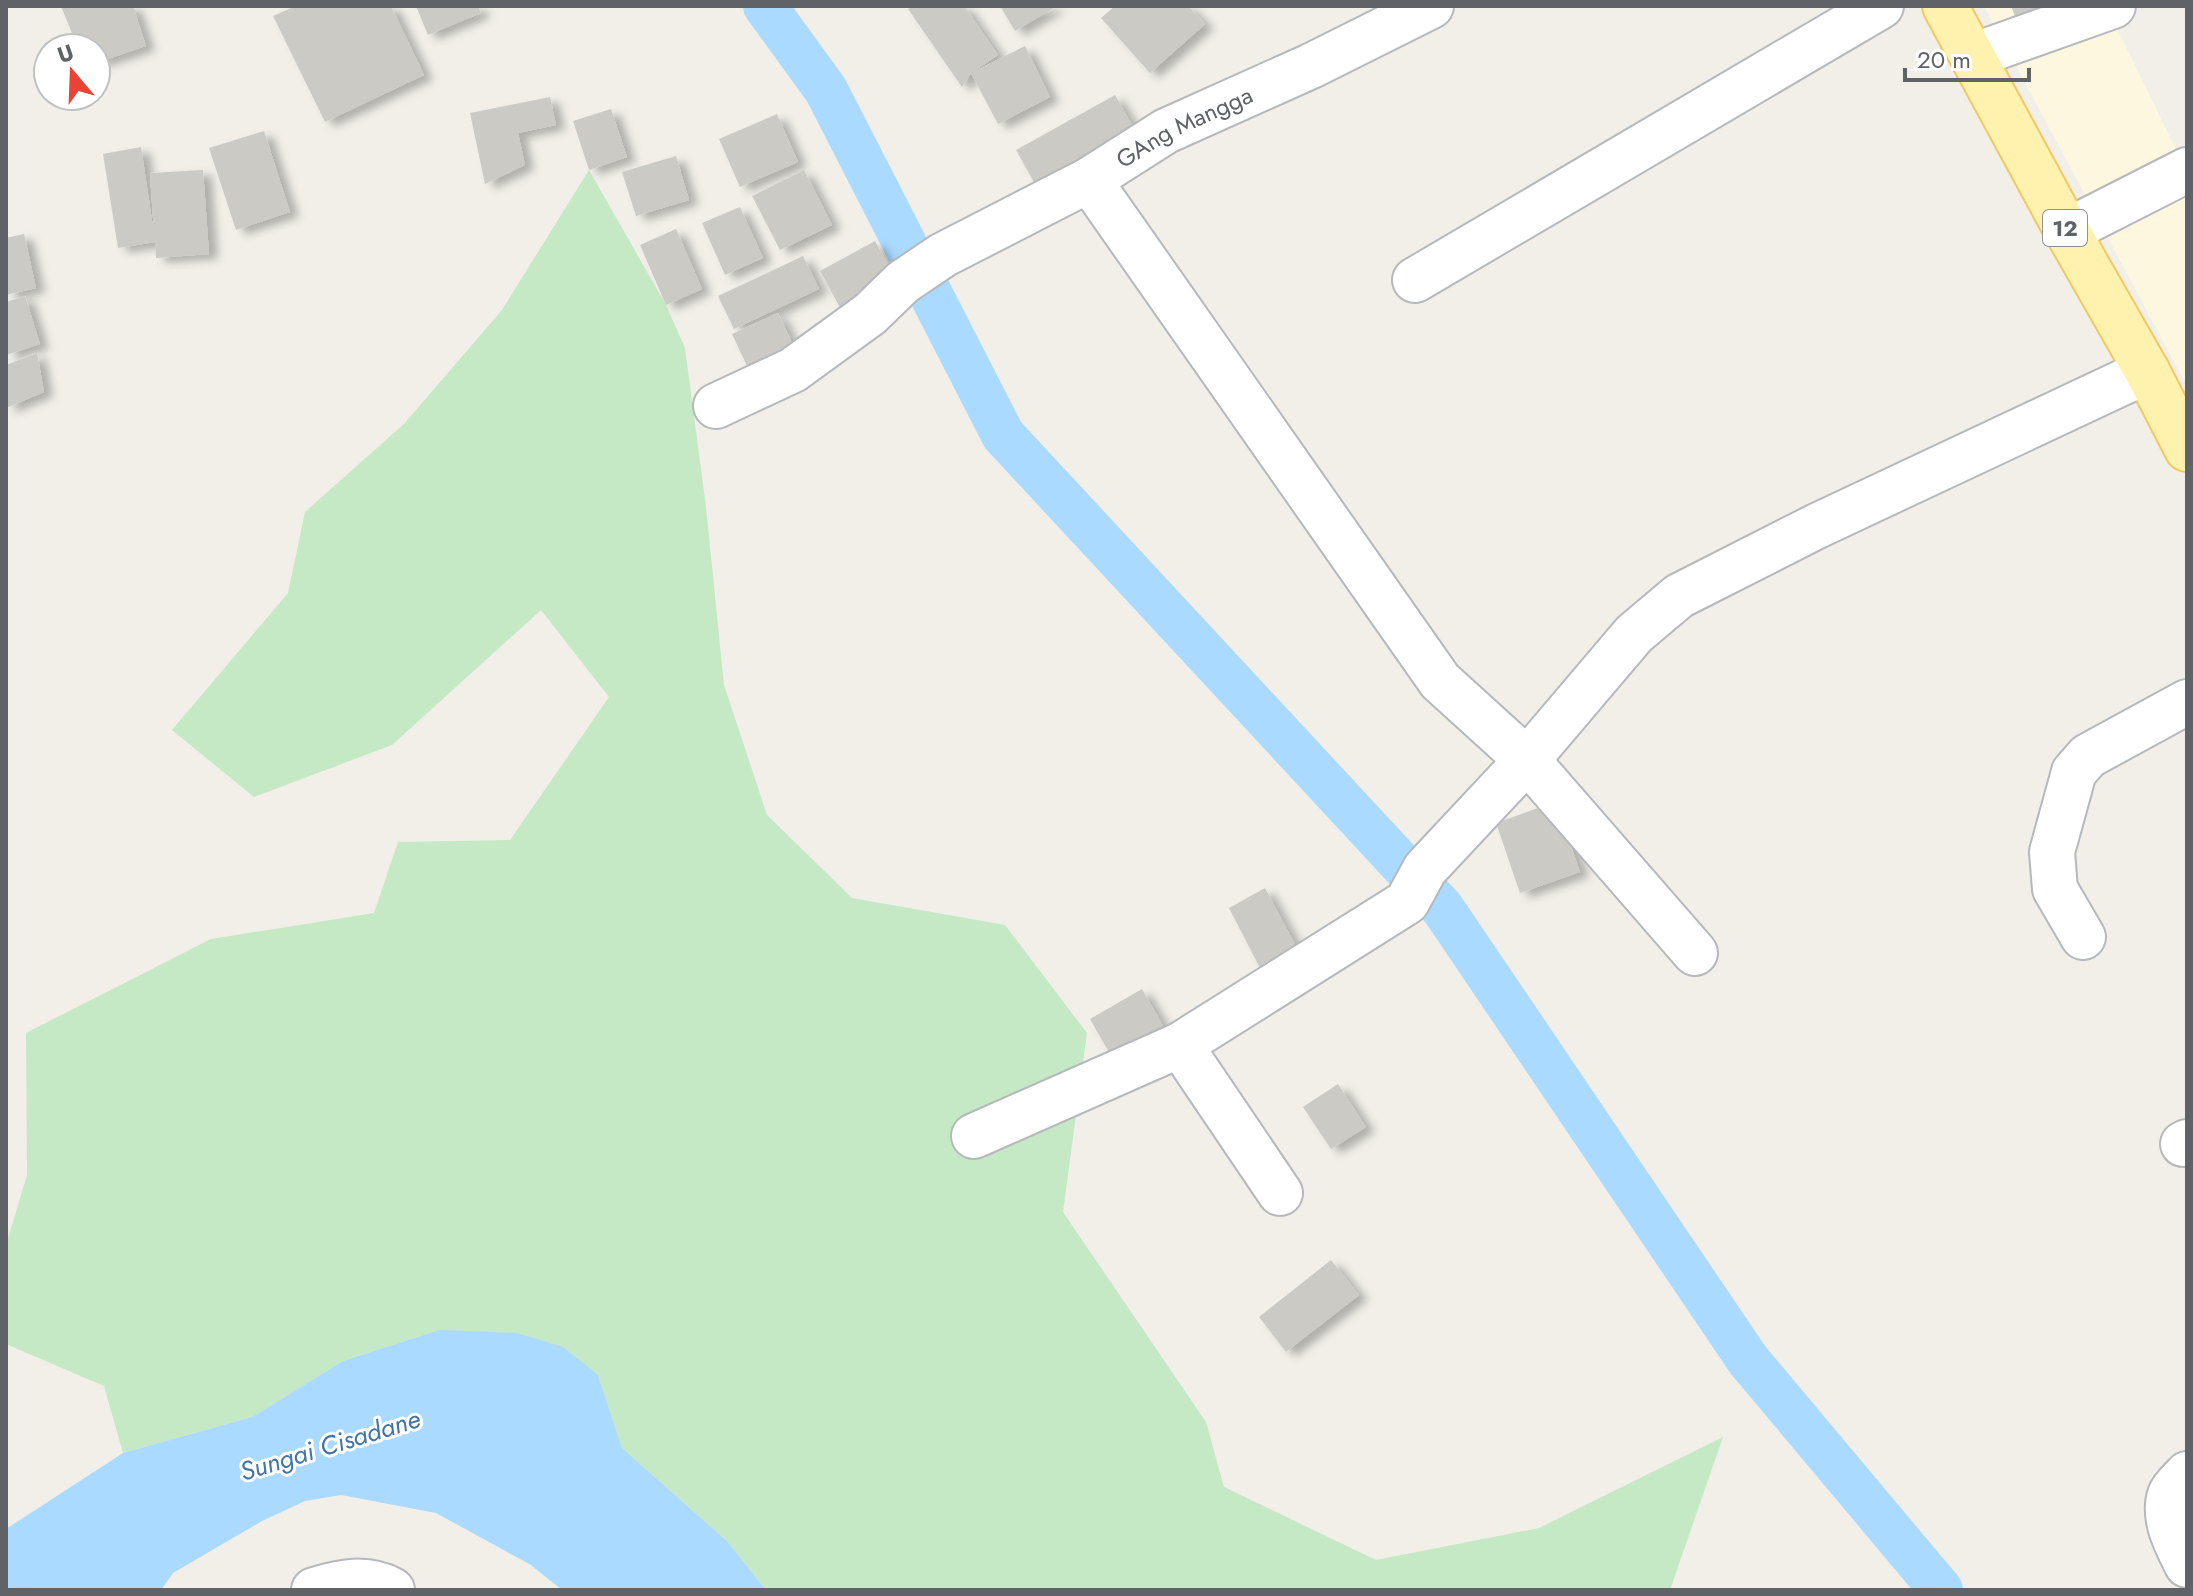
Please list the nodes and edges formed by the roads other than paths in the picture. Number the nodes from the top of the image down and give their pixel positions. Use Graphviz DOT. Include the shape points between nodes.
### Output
graph roads {
  1 [pos="1431,6"];
  2 [pos="1881,6"];
  3 [pos="1945,6"];
  4 [pos="2113,6"];
  5 [pos="1972,56"];
  6 [pos="2187,170"];
  7 [pos="1089,180"];
  8 [pos="2067,231"];
  9 [pos="1415,280"];
  10 [pos="2147,371"];
  11 [pos="716,406"];
  12 [pos="2187,449"];
  13 [pos="2187,702"];
  14 [pos="1527,760"];
  15 [pos="2083,937"];
  16 [pos="1695,953"];
  17 [pos="1180,1045"];
  18 [pos="974,1136"];
  19 [pos="1280,1193"];
  20 [pos="2187,1474"];
  21 [pos="2187,1565"];
  22 [pos="314,1590"];
  23 [pos="392,1590"];
  1 -- 7 [label="street, GAng Mangga" via="1166,131"];
  2 -- 9 [label="street"];
  3 -- 5 [label="main road, 12"];
  4 -- 5 [label="street"];
  5 -- 8 [label="main road, 12"];
  6 -- 8 [label="street"];
  7 -- 11 [label="street, GAng Mangga" via="943,255 793,370"];
  7 -- 14 [label="street" via="1440,681"];
  8 -- 10 [label="main road, 12"];
  10 -- 12 [label="main road, 12"];
  10 -- 14 [label="street" via="1679,596 1634,634"];
  13 -- 15 [label="street" via="2088,756 2074,772 2052,852 2055,889"];
  14 -- 16 [label="street"];
  14 -- 17 [label="street" via="1416,885"];
  17 -- 18 [label="street"];
  17 -- 19 [label="street"];
  20 -- 21 [label="street" via="2170,1493 2168,1512"];
  22 -- 23 [label="street" via="361,1580"];
}
